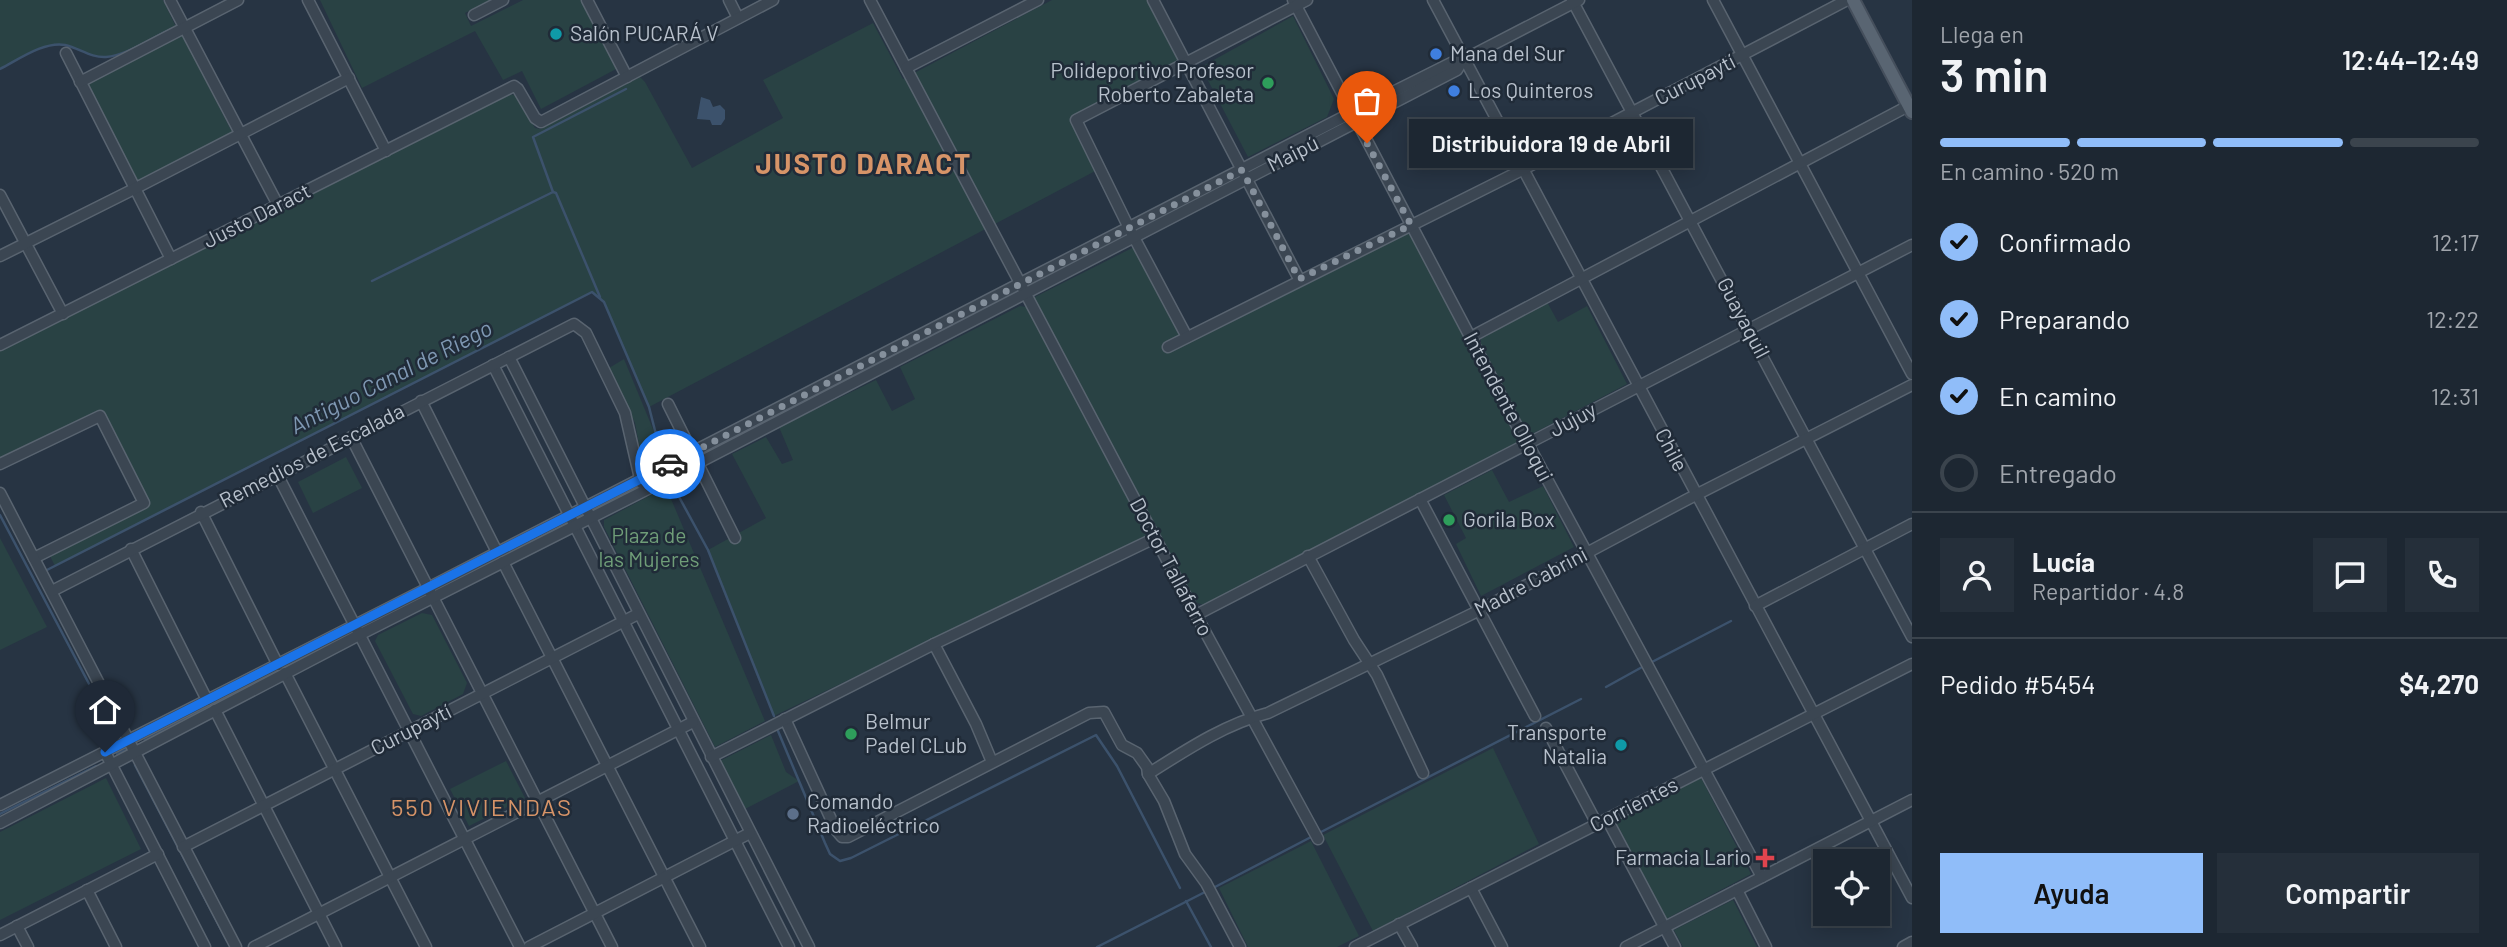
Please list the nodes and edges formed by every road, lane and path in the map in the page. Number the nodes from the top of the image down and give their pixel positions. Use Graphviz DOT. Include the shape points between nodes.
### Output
graph roads {
  1 [pos="170,0"];
  2 [pos="238,0"];
  3 [pos="308,0"];
  4 [pos="503,0"];
  5 [pos="587,0"];
  6 [pos="729,0"];
  7 [pos="773,0"];
  8 [pos="870,0"];
  9 [pos="1038,0"];
  10 [pos="1153,0"];
  11 [pos="1307,0"];
  12 [pos="1433,0"];
  13 [pos="1713,0"];
  14 [pos="1847,0"];
  15 [pos="1853,0"];
  16 [pos="1575,1"];
  17 [pos="1295,3"];
  18 [pos="1017,5"];
  19 [pos="474,15"];
  20 [pos="738,18"];
  21 [pos="184,27"];
  22 [pos="66,54"];
  23 [pos="1742,56"];
  24 [pos="1463,60"];
  25 [pos="1186,63"];
  26 [pos="906,68"];
  27 [pos="627,77"];
  28 [pos="349,78"];
  29 [pos="80,82"];
  30 [pos="1911,107"];
  31 [pos="1633,112"];
  32 [pos="1353,118"];
  33 [pos="239,135"];
  34 [pos="386,151"];
  35 [pos="1800,164"];
  36 [pos="1522,170"];
  37 [pos="1244,174"];
  38 [pos="135,189"];
  39 [pos="0,195"];
  40 [pos="278,205"];
  41 [pos="1691,220"];
  42 [pos="1411,225"];
  43 [pos="1132,232"];
  44 [pos="24,243"];
  45 [pos="1912,245"];
  46 [pos="0,256"];
  47 [pos="170,259"];
  48 [pos="1857,273"];
  49 [pos="1299,279"];
  50 [pos="1580,279"];
  51 [pos="1019,284"];
  52 [pos="1025,294"];
  53 [pos="63,314"];
  54 [pos="1748,329"];
  55 [pos="1187,337"];
  56 [pos="1471,337"];
  57 [pos="909,341"];
  58 [pos="0,345"];
  59 [pos="1168,347"];
  60 [pos="914,352"];
  61 [pos="509,357"];
  62 [pos="493,365"];
  63 [pos="1912,374"];
  64 [pos="1912,385"];
  65 [pos="1637,386"];
  66 [pos="799,397"];
  67 [pos="421,401"];
  68 [pos="668,404"];
  69 [pos="804,408"];
  70 [pos="351,437"];
  71 [pos="1806,437"];
  72 [pos="1528,444"];
  73 [pos="692,453"];
  74 [pos="697,463"];
  75 [pos="0,464"];
  76 [pos="277,474"];
  77 [pos="639,479"];
  78 [pos="644,491"];
  79 [pos="0,493"];
  80 [pos="1696,495"];
  81 [pos="1420,499"];
  82 [pos="584,507"];
  83 [pos="201,512"];
  84 [pos="569,515"];
  85 [pos="590,518"];
  86 [pos="1912,524"];
  87 [pos="575,526"];
  88 [pos="735,538"];
  89 [pos="1155,538"];
  90 [pos="1864,548"];
  91 [pos="131,549"];
  92 [pos="497,552"];
  93 [pos="1586,553"];
  94 [pos="1308,556"];
  95 [pos="34,558"];
  96 [pos="503,562"];
  97 [pos="52,591"];
  98 [pos="430,593"];
  99 [pos="1755,606"];
  100 [pos="1480,610"];
  101 [pos="638,614"];
  102 [pos="1196,615"];
  103 [pos="624,621"];
  104 [pos="357,630"];
  105 [pos="1912,637"];
  106 [pos="934,644"];
  107 [pos="552,658"];
  108 [pos="1369,662"];
  109 [pos="1912,664"];
  110 [pos="281,669"];
  111 [pos="482,694"];
  112 [pos="207,700"];
  113 [pos="215,710"];
  114 [pos="1813,714"];
  115 [pos="1535,716"];
  116 [pos="1252,717"];
  117 [pos="785,719"];
  118 [pos="693,722"];
  119 [pos="1546,728"];
  120 [pos="680,729"];
  121 [pos="409,731"];
  122 [pos="129,740"];
  123 [pos="105,752"];
  124 [pos="135,752"];
  125 [pos="711,757"];
  126 [pos="992,762"];
  127 [pos="111,765"];
  128 [pos="607,766"];
  129 [pos="334,769"];
  130 [pos="1703,771"];
  131 [pos="1423,773"];
  132 [pos="1148,774"];
  133 [pos="1912,800"];
  134 [pos="538,801"];
  135 [pos="0,805"];
  136 [pos="264,806"];
  137 [pos="1871,821"];
  138 [pos="1602,822"];
  139 [pos="0,823"];
  140 [pos="750,833"];
  141 [pos="1315,834"];
  142 [pos="465,839"];
  143 [pos="736,840"];
  144 [pos="183,846"];
  145 [pos="158,854"];
  146 [pos="390,877"];
  147 [pos="664,877"];
  148 [pos="1762,877"];
  149 [pos="1471,888"];
  150 [pos="87,890"];
  151 [pos="1737,890"];
  152 [pos="1912,898"];
  153 [pos="595,913"];
  154 [pos="319,914"];
  155 [pos="1399,924"];
  156 [pos="18,926"];
  157 [pos="1664,928"];
  158 [pos="0,935"];
  159 [pos="1912,942"];
  160 [pos="806,946"];
  161 [pos="28,947"];
  162 [pos="116,947"];
  163 [pos="205,947"];
  164 [pos="236,947"];
  165 [pos="254,947"];
  166 [pos="336,947"];
  167 [pos="426,947"];
  168 [pos="520,947"];
  169 [pos="529,947"];
  170 [pos="611,947"];
  171 [pos="700,947"];
  172 [pos="789,947"];
  173 [pos="1240,947"];
  174 [pos="1355,947"];
  175 [pos="1412,947"];
  176 [pos="1502,947"];
  177 [pos="1626,947"];
  178 [pos="1675,947"];
  179 [pos="1766,947"];
  180 [pos="1903,947"];
  1 -- 21 [label="street"];
  2 -- 21 [label="street"];
  3 -- 28 [label="street"];
  4 -- 19 [label="street"];
  5 -- 27 [label="street"];
  6 -- 20 [label="street"];
  7 -- 20 [label="street"];
  8 -- 26 [label="street"];
  9 -- 18 [label="street"];
  10 -- 25 [label="street"];
  11 -- 17 [label="street"];
  12 -- 24 [label="street, Chile"];
  13 -- 23 [label="street"];
  14 -- 23 [label="street, Curupaytí"];
  15 -- 30 [label="main road"];
  16 -- 24 [label="street, Maipú"];
  16 -- 31 [label="street, Guayaquil"];
  17 -- 25 [label="street"];
  17 -- 32 [label="street, Intendente Olloqui"];
  18 -- 26 [label="street"];
  20 -- 27 [label="street"];
  21 -- 29 [label="street"];
  21 -- 33 [label="street"];
  22 -- 29 [label="street"];
  23 -- 31 [label="street, Curupaytí"];
  23 -- 35 [label="street"];
  24 -- 32 [label="street, Maipú" via="1457,71"];
  24 -- 36 [label="street, Chile"];
  25 -- 37 [label="street"];
  25 -- 43 [label="street" via="1076,120"];
  26 -- 51 [label="street"];
  27 -- 34 [label="street, Justo Daract" via="541,122 514,86"];
  28 -- 33 [label="street"];
  28 -- 34 [label="street"];
  29 -- 38 [label="street"];
  30 -- 35 [label="street"];
  31 -- 36 [label="street, Curupaytí"];
  31 -- 41 [label="street, Guayaquil"];
  32 -- 37 [label="street, Maipú"];
  32 -- 42 [label="street, Intendente Olloqui"];
  33 -- 38 [label="street"];
  33 -- 40 [label="street"];
  34 -- 40 [label="street, Justo Daract"];
  35 -- 41 [label="street"];
  35 -- 48 [label="street"];
  36 -- 42 [label="street, Curupaytí"];
  36 -- 50 [label="street, Chile"];
  37 -- 43 [label="street, Maipú"];
  37 -- 49 [label="street"];
  38 -- 44 [label="street"];
  38 -- 47 [label="street"];
  39 -- 44 [label="street"];
  40 -- 47 [label="street, Justo Daract"];
  41 -- 50 [label="street"];
  41 -- 54 [label="street, Guayaquil"];
  42 -- 49 [label="street, Curupaytí"];
  42 -- 56 [label="street, Intendente Olloqui"];
  43 -- 51 [label="street, Maipú"];
  43 -- 52 [label="street, Maipú"];
  43 -- 55 [label="street"];
  44 -- 46 [label="street"];
  44 -- 53 [label="street"];
  45 -- 48 [label="street, Jujuy"];
  47 -- 53 [label="street, Justo Daract"];
  48 -- 54 [label="street, Jujuy"];
  48 -- 63 [label="street"];
  49 -- 55 [label="street, Curupaytí"];
  50 -- 56 [label="street"];
  50 -- 65 [label="street, Chile"];
  51 -- 52 [label="street, Doctor Tallaferro"];
  51 -- 57 [label="street, Maipú"];
  52 -- 60 [label="street, Maipú"];
  52 -- 89 [label="street, Doctor Tallaferro"];
  53 -- 58 [label="street, Justo Daract"];
  54 -- 65 [label="street, Jujuy"];
  54 -- 71 [label="street, Guayaquil"];
  55 -- 59 [label="street, Curupaytí"];
  56 -- 72 [label="street, Intendente Olloqui"];
  57 -- 60 [label="street"];
  57 -- 66 [label="street, Maipú"];
  60 -- 69 [label="street, Maipú"];
  61 -- 62 [label="street, Remedios de Escalada"];
  61 -- 77 [label="street, Remedios de Escalada" via="574,324 586,333 625,413"];
  61 -- 82 [label="street"];
  62 -- 67 [label="street, Remedios de Escalada"];
  62 -- 84 [label="street"];
  64 -- 71 [label="street, Madre Cabrini"];
  65 -- 72 [label="street, Jujuy"];
  65 -- 80 [label="street, Chile"];
  66 -- 69 [label="street"];
  66 -- 73 [label="street, Maipú"];
  67 -- 70 [label="street, Remedios de Escalada"];
  67 -- 92 [label="street"];
  68 -- 73 [label="street"];
  69 -- 74 [label="street, Maipú"];
  70 -- 76 [label="street, Remedios de Escalada"];
  70 -- 98 [label="street"];
  71 -- 80 [label="street, Madre Cabrini"];
  71 -- 90 [label="street, Guayaquil"];
  72 -- 81 [label="street, Jujuy"];
  72 -- 93 [label="street, Intendente Olloqui"];
  73 -- 74 [label="street"];
  73 -- 77 [label="street, Maipú"];
  74 -- 78 [label="street, Maipú"];
  74 -- 88 [label="street"];
  75 -- 95 [label="street" via="100,416 144,503"];
  76 -- 83 [label="street, Remedios de Escalada"];
  76 -- 104 [label="street"];
  77 -- 78 [label="street"];
  77 -- 82 [label="street, Maipú"];
  78 -- 85 [label="street, Maipú"];
  79 -- 95 [label="street"];
  80 -- 93 [label="street, Madre Cabrini"];
  80 -- 99 [label="street, Chile"];
  81 -- 94 [label="street, Jujuy"];
  81 -- 100 [label="street"];
  82 -- 84 [label="street, Maipú"];
  82 -- 85 [label="street"];
  83 -- 91 [label="street, Remedios de Escalada"];
  83 -- 110 [label="street"];
  84 -- 87 [label="street"];
  84 -- 92 [label="street, Maipú"];
  85 -- 87 [label="street, Maipú"];
  85 -- 101 [label="street"];
  86 -- 90 [label="street"];
  87 -- 96 [label="street, Maipú"];
  87 -- 103 [label="street"];
  89 -- 102 [label="street, Doctor Tallaferro"];
  89 -- 106 [label="street"];
  90 -- 99 [label="street"];
  90 -- 105 [label="street, Guayaquil"];
  91 -- 97 [label="street, Remedios de Escalada"];
  91 -- 112 [label="street"];
  92 -- 98 [label="street, Maipú"];
  93 -- 100 [label="street, Madre Cabrini"];
  93 -- 130 [label="street, Intendente Olloqui"];
  94 -- 102 [label="street, Jujuy"];
  94 -- 108 [label="street"];
  95 -- 97 [label="street"];
  96 -- 98 [label="street, Maipú"];
  96 -- 107 [label="street"];
  97 -- 122 [label="street"];
  98 -- 104 [label="street, Maipú"];
  98 -- 111 [label="street"];
  99 -- 114 [label="street, Chile"];
  100 -- 108 [label="street, Madre Cabrini"];
  100 -- 115 [label="street"];
  101 -- 103 [label="street, Curupaytí"];
  101 -- 118 [label="street"];
  102 -- 116 [label="street, Doctor Tallaferro"];
  103 -- 107 [label="street, Curupaytí"];
  103 -- 120 [label="street"];
  104 -- 110 [label="street, Maipú"];
  104 -- 121 [label="street"];
  106 -- 117 [label="street"];
  106 -- 126 [label="street"];
  107 -- 111 [label="street, Curupaytí"];
  107 -- 128 [label="street"];
  108 -- 116 [label="street, Madre Cabrini"];
  108 -- 131 [label="street"];
  109 -- 114 [label="street, Corrientes"];
  110 -- 112 [label="street, Maipú"];
  110 -- 113 [label="street, Maipú"];
  110 -- 129 [label="street"];
  111 -- 121 [label="street, Curupaytí"];
  111 -- 134 [label="street"];
  112 -- 122 [label="street, Maipú"];
  113 -- 124 [label="street, Maipú"];
  113 -- 136 [label="street"];
  114 -- 130 [label="street, Corrientes"];
  114 -- 137 [label="street, Chile"];
  116 -- 132 [label="street, Madre Cabrini" via="1191,746"];
  116 -- 141 [label="street, Doctor Tallaferro"];
  117 -- 125 [label="street"];
  117 -- 126 [label="street" via="842,837"];
  118 -- 120 [label="street"];
  118 -- 125 [label="street"];
  119 -- 138 [label="street"];
  120 -- 128 [label="street"];
  120 -- 143 [label="street"];
  121 -- 129 [label="street, Curupaytí"];
  121 -- 142 [label="street"];
  122 -- 123 [label="street, Maipú"];
  122 -- 124 [label="street"];
  123 -- 127 [label="street"];
  123 -- 135 [label="street, Maipú"];
  124 -- 127 [label="street, Maipú"];
  124 -- 144 [label="street"];
  125 -- 140 [label="street"];
  126 -- 132 [label="street" via="1089,713 1104,712 1122,745 1143,759"];
  127 -- 139 [label="street, Maipú"];
  127 -- 145 [label="street"];
  128 -- 134 [label="street"];
  128 -- 147 [label="street"];
  129 -- 136 [label="street, Curupaytí"];
  129 -- 146 [label="street"];
  130 -- 138 [label="street, Corrientes"];
  130 -- 148 [label="street, Intendente Olloqui"];
  132 -- 173 [label="street" via="1185,854"];
  133 -- 137 [label="street"];
  134 -- 142 [label="street"];
  134 -- 153 [label="street"];
  136 -- 144 [label="street, Curupaytí"];
  136 -- 154 [label="street"];
  137 -- 148 [label="street"];
  137 -- 152 [label="street, Chile"];
  138 -- 149 [label="street, Corrientes"];
  138 -- 157 [label="street"];
  140 -- 143 [label="street"];
  140 -- 160 [label="street"];
  142 -- 146 [label="street"];
  142 -- 168 [label="street"];
  143 -- 147 [label="street"];
  143 -- 172 [label="street"];
  144 -- 164 [label="street"];
  145 -- 150 [label="street"];
  145 -- 163 [label="street"];
  146 -- 154 [label="street"];
  146 -- 167 [label="street"];
  147 -- 153 [label="street"];
  147 -- 171 [label="street"];
  148 -- 151 [label="street"];
  149 -- 155 [label="street, Corrientes"];
  149 -- 176 [label="street"];
  150 -- 156 [label="street"];
  150 -- 162 [label="street"];
  151 -- 157 [label="street"];
  151 -- 179 [label="street"];
  153 -- 169 [label="street"];
  153 -- 170 [label="street"];
  154 -- 165 [label="street"];
  154 -- 166 [label="street"];
  155 -- 174 [label="street, Corrientes"];
  155 -- 175 [label="street"];
  156 -- 158 [label="street"];
  156 -- 161 [label="street"];
  157 -- 177 [label="street"];
  157 -- 178 [label="street"];
  159 -- 180 [label="street"];
}
